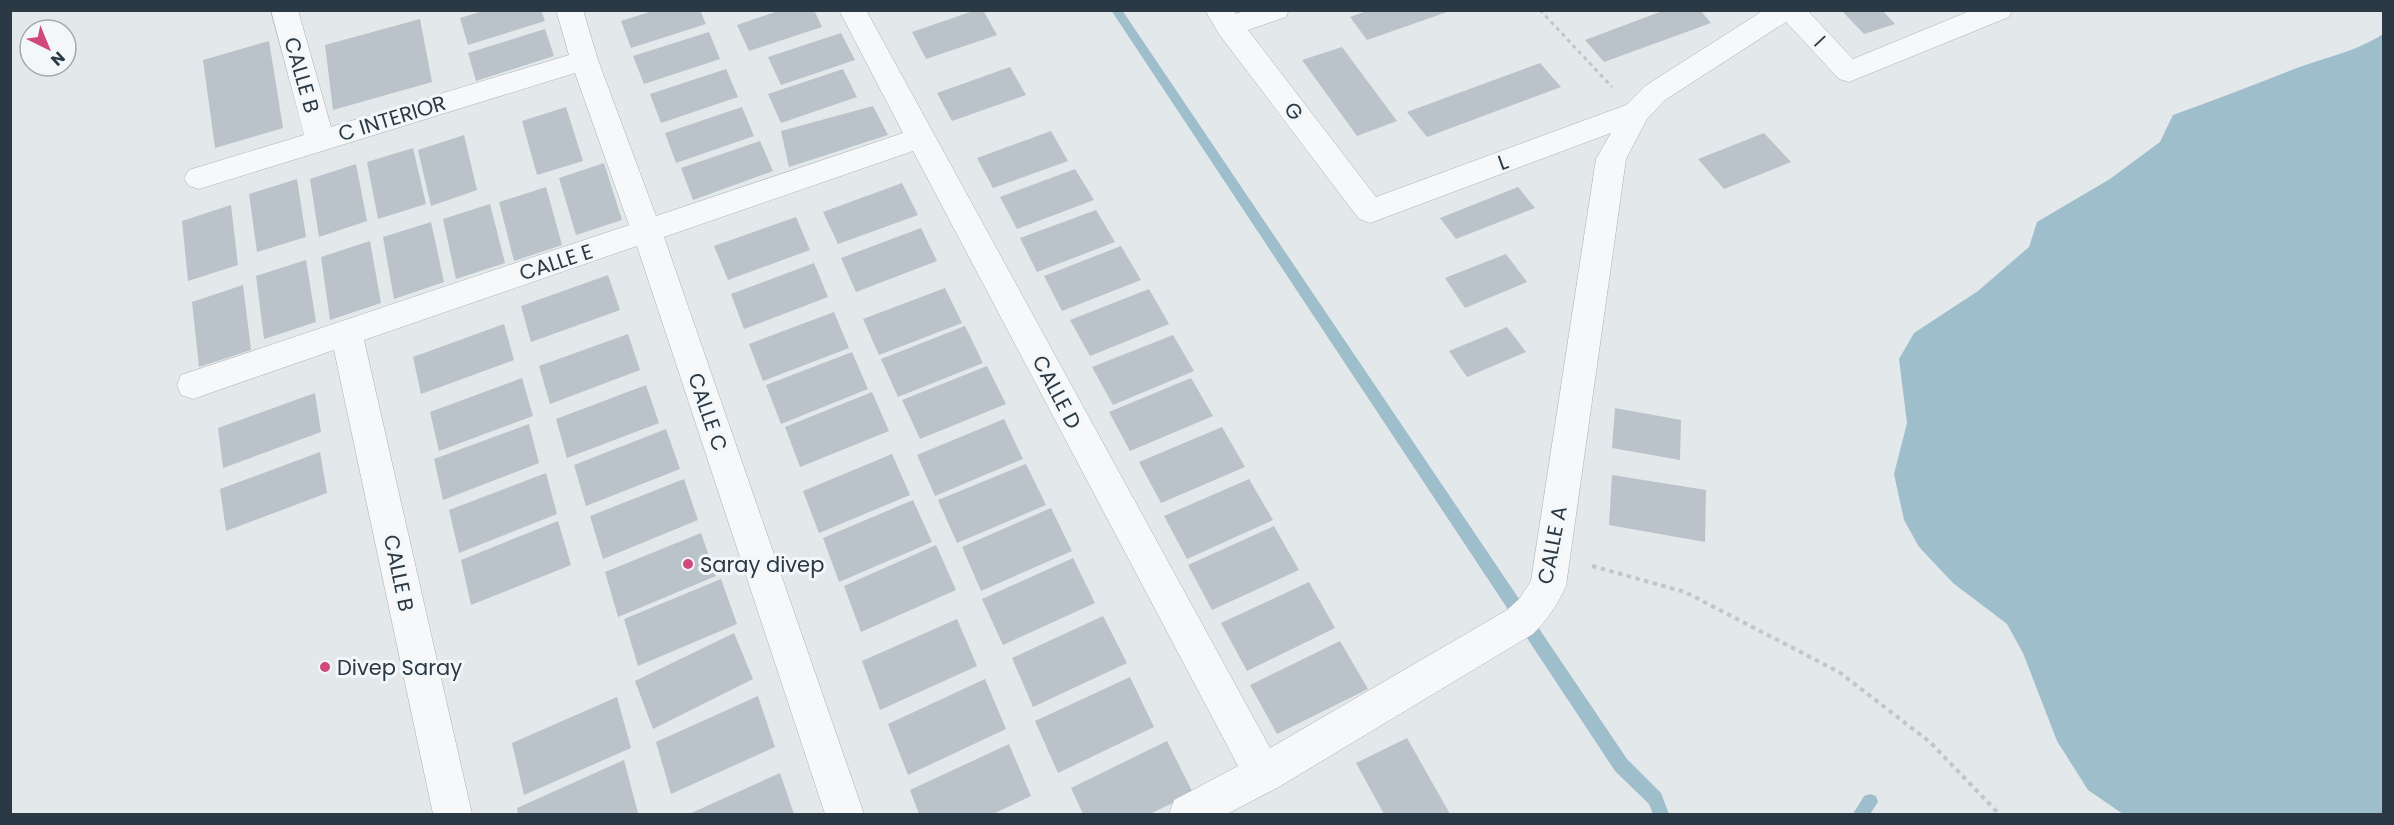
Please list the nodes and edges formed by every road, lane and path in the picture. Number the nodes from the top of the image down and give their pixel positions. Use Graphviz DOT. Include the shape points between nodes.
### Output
graph roads {
  1 [pos="284,10"];
  2 [pos="569,10"];
  3 [pos="852,10"];
  4 [pos="1276,10"];
  5 [pos="1540,10"];
  6 [pos="1785,10"];
  7 [pos="1791,10"];
  8 [pos="1999,10"];
  9 [pos="1224,19"];
  10 [pos="584,60"];
  11 [pos="1645,103"];
  12 [pos="920,138"];
  13 [pos="320,140"];
  14 [pos="199,178"];
  15 [pos="1370,211"];
  16 [pos="647,231"];
  17 [pos="346,332"];
  18 [pos="193,385"];
  19 [pos="1553,555"];
  20 [pos="1263,774"];
  21 [pos="452,814"];
  22 [pos="845,814"];
  23 [pos="1188,814"];
  24 [pos="1999,814"];
  1 -- 13 [label="street, CALLE B"];
  2 -- 10 [label="street, CALLE C"];
  3 -- 12 [label="street, CALLE D"];
  4 -- 9 [label="street"];
  5 -- 11 [label="path"];
  6 -- 11 [label="street, L"];
  7 -- 8 [label="street, I" via="1849,72"];
  9 -- 15 [label="street, G"];
  10 -- 13 [label="street, C INTERIOR"];
  10 -- 16 [label="street, CALLE C"];
  11 -- 15 [label="street, L"];
  11 -- 19 [label="street, CALLE A" via="1611,159"];
  12 -- 16 [label="street, CALLE E"];
  12 -- 20 [label="street, CALLE D"];
  13 -- 14 [label="street, C INTERIOR"];
  16 -- 17 [label="street, CALLE E"];
  16 -- 22 [label="street, CALLE C"];
  17 -- 18 [label="street, CALLE E"];
  17 -- 21 [label="street, CALLE B"];
  19 -- 20 [label="street, CALLE A" via="1548,586 1526,617"];
  19 -- 24 [label="path" via="1685,592 1839,672 1930,742"];
  20 -- 23 [label="street, CALLE A"];
}
